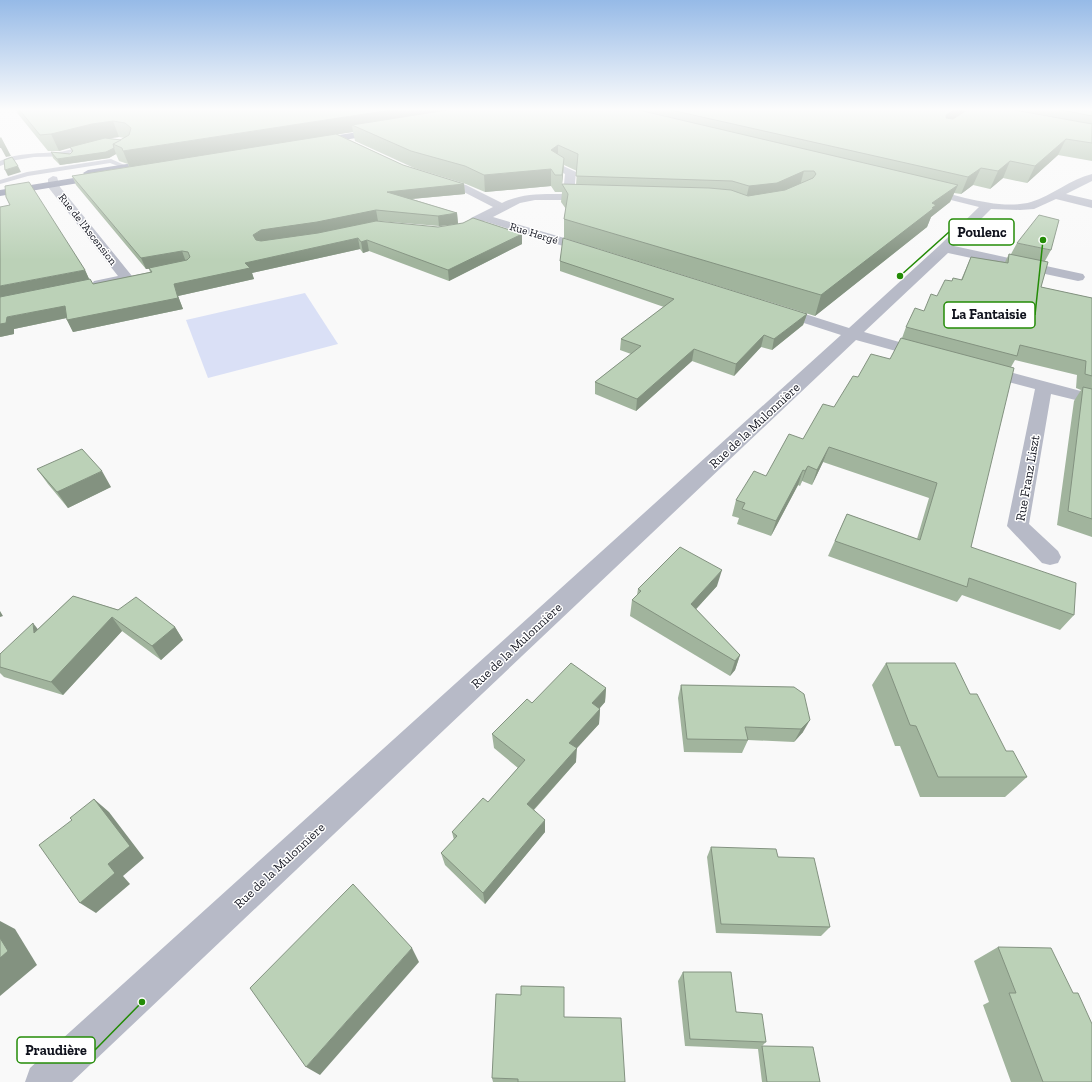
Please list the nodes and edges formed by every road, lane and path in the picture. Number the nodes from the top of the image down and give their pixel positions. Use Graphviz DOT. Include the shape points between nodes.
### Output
graph roads {
  1 [pos="28,158"];
  2 [pos="77,158"];
  3 [pos="115,158"];
  4 [pos="111,161"];
  5 [pos="2,162"];
  6 [pos="84,165"];
  7 [pos="557,166"];
  8 [pos="126,167"];
  9 [pos="424,176"];
  10 [pos="1092,177"];
  11 [pos="54,181"];
  12 [pos="0,182"];
  13 [pos="0,187"];
  14 [pos="910,187"];
  15 [pos="0,193"];
  16 [pos="1056,195"];
  17 [pos="568,198"];
  18 [pos="599,198"];
  19 [pos="1092,204"];
  20 [pos="498,205"];
  21 [pos="987,206"];
  22 [pos="487,219"];
  23 [pos="465,226"];
  24 [pos="945,248"];
  25 [pos="601,254"];
  26 [pos="1092,271"];
  27 [pos="141,276"];
  28 [pos="1078,277"];
  29 [pos="126,279"];
  30 [pos="89,286"];
  31 [pos="1089,288"];
  32 [pos="766,306"];
  33 [pos="852,334"];
  34 [pos="939,358"];
  35 [pos="969,366"];
  36 [pos="1044,386"];
  37 [pos="1092,399"];
  38 [pos="1050,557"];
  39 [pos="44,1082"];
  1 -- 5 [label="lane"];
  2 -- 6 [label="lane"];
  3 -- 4 [label="lane"];
  4 -- 6 [label="lane"];
  4 -- 8 [label="lane"];
  6 -- 12 [label="lane" via="27,174"];
  7 -- 17 [label="street" via="571,172"];
  8 -- 11 [label="main road"];
  8 -- 11 [label="main road" via="172,162"];
  9 -- 20 [label="street" via="462,187"];
  10 -- 16 [label="street"];
  11 -- 13 [label="main road"];
  11 -- 15 [label="main road"];
  11 -- 29 [label="street, Rue de l'Ascension" via="54,187"];
  14 -- 21 [label="street"];
  16 -- 19 [label="street"];
  16 -- 21 [label="street" via="1025,207"];
  17 -- 18 [label="street"];
  17 -- 20 [label="street" via="535,197"];
  20 -- 22 [label="street"];
  21 -- 24 [label="street, Rue de la Mulonnière"];
  22 -- 23 [label="street"];
  22 -- 25 [label="street, Rue Hergé"];
  24 -- 28 [label="street"];
  24 -- 33 [label="street, Rue de la Mulonnière"];
  26 -- 28 [label="street"];
  27 -- 29 [label="street, Rue de l'Ascension"];
  28 -- 31 [label="street"];
  29 -- 30 [label="street, Rue de l'Ascension"];
  32 -- 33 [label="street"];
  33 -- 34 [label="street"];
  33 -- 39 [label="street, Rue de la Mulonnière"];
  35 -- 36 [label="street"];
  36 -- 37 [label="street"];
  36 -- 38 [label="street, Rue Franz Liszt" via="1018,526"];
}
